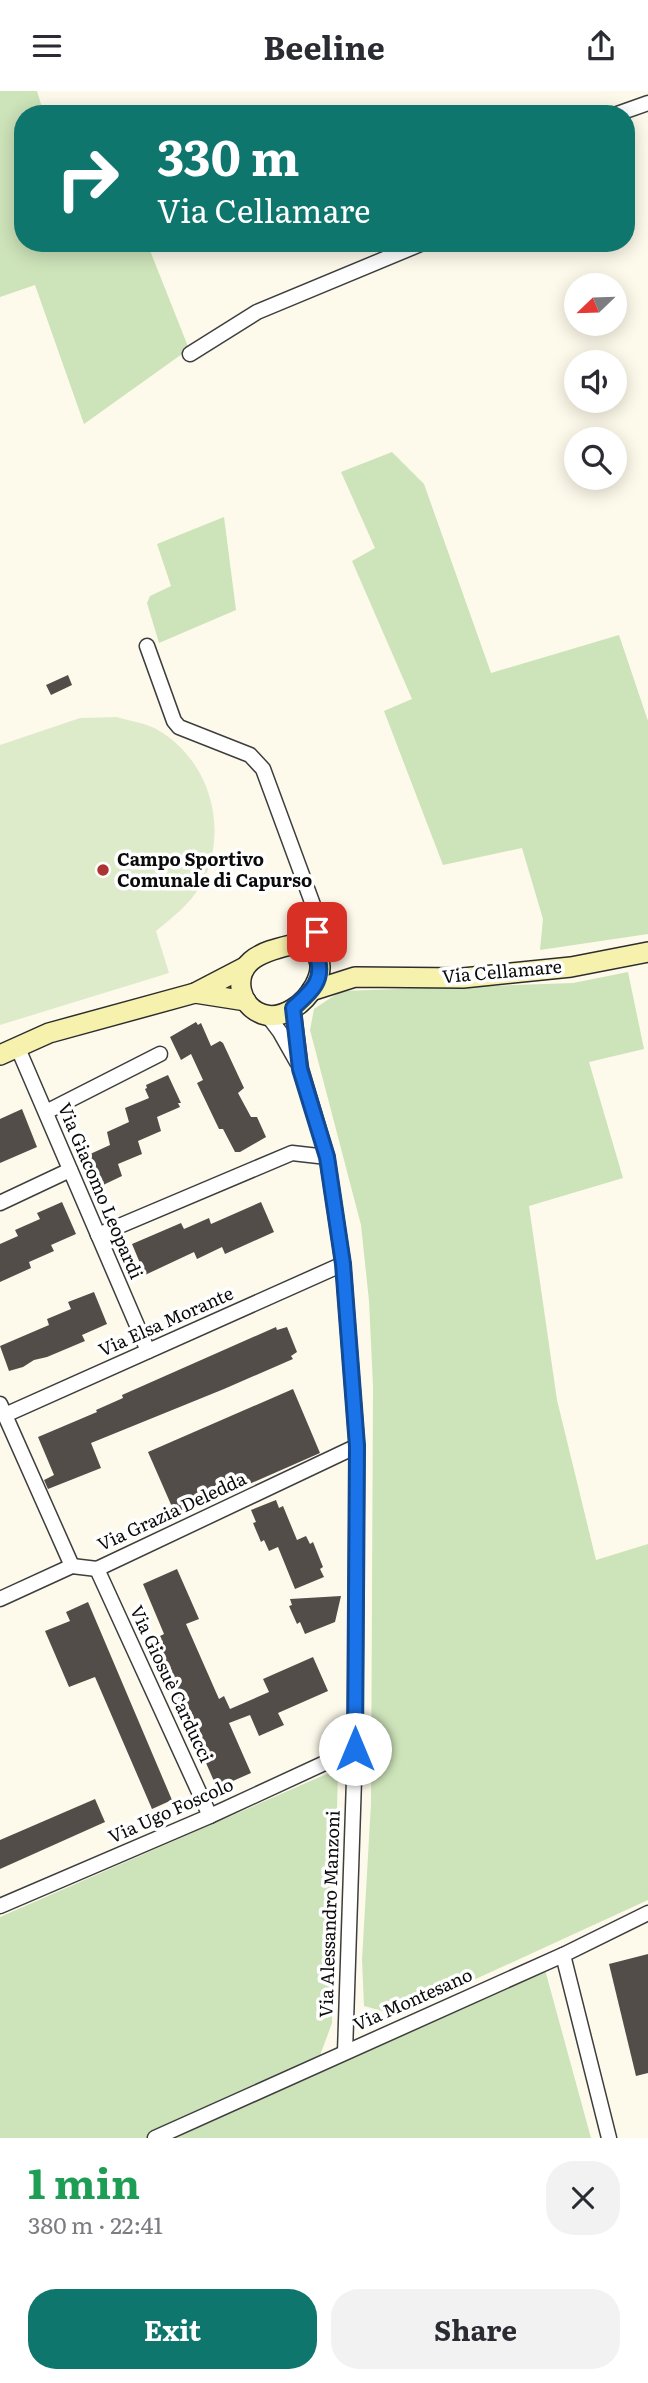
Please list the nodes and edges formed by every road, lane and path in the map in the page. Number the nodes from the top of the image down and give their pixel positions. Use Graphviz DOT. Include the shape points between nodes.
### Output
graph roads {
  1 [pos="401,252"];
  2 [pos="190,354"];
  3 [pos="147,646"];
  4 [pos="648,951"];
  5 [pos="312,954"];
  6 [pos="245,967"];
  7 [pos="355,977"];
  8 [pos="311,991"];
  9 [pos="195,993"];
  10 [pos="246,1001"];
  11 [pos="293,1008"];
  12 [pos="268,1016"];
  13 [pos="9,1050"];
  14 [pos="160,1054"];
  15 [pos="300,1069"];
  16 [pos="46,1112"];
  17 [pos="327,1157"];
  18 [pos="70,1170"];
  19 [pos="0,1203"];
  20 [pos="98,1235"];
  21 [pos="343,1264"];
  22 [pos="148,1351"];
  23 [pos="2,1409"];
  24 [pos="357,1446"];
  25 [pos="72,1566"];
  26 [pos="97,1569"];
  27 [pos="0,1599"];
  28 [pos="355,1749"];
  29 [pos="210,1816"];
  30 [pos="0,1906"];
  31 [pos="648,1913"];
  32 [pos="563,1955"];
  33 [pos="345,2052"];
  34 [pos="155,2138"];
  35 [pos="609,2138"];
  1 -- 2 [label="street" via="257,312"];
  3 -- 5 [label="street" via="179,727 250,755 262,769 326,940 325,952"];
  4 -- 7 [label="street, Via Cellamare" via="571,967 463,978"];
  5 -- 6 [label="street" via="298,945 284,946 259,955"];
  5 -- 7 [label="street, Via Cellamare"];
  5 -- 8 [label="street" via="319,979"];
  6 -- 9 [label="street"];
  6 -- 10 [label="street" via="240,984"];
  7 -- 8 [label="street, Via Cellamare"];
  8 -- 11 [label="street, Via Cellamare"];
  9 -- 10 [label="street"];
  9 -- 13 [label="street" via="49,1033"];
  10 -- 12 [label="street"];
  11 -- 12 [label="street, Via Cellamare"];
  11 -- 15 [label="street, Via Alessandro Manzoni"];
  12 -- 15 [label="street, Via Alessandro Manzoni"];
  13 -- 16 [label="street, Via Giacomo Leopardi"];
  14 -- 16 [label="street"];
  15 -- 17 [label="street, Via Alessandro Manzoni"];
  16 -- 18 [label="street, Via Giacomo Leopardi"];
  17 -- 20 [label="street" via="292,1153"];
  17 -- 21 [label="street, Via Alessandro Manzoni"];
  18 -- 19 [label="street"];
  18 -- 20 [label="street, Via Giacomo Leopardi"];
  20 -- 22 [label="street, Via Giacomo Leopardi"];
  21 -- 22 [label="street, Via Elsa Morante"];
  21 -- 24 [label="street, Via Alessandro Manzoni"];
  22 -- 23 [label="street, Via Elsa Morante"];
  23 -- 25 [label="street"];
  24 -- 26 [label="street, Via Grazia Deledda"];
  24 -- 28 [label="street, Via Alessandro Manzoni"];
  25 -- 26 [label="street, Via Grazia Deledda"];
  25 -- 27 [label="street"];
  26 -- 29 [label="street, Via Giosuè Carducci"];
  28 -- 29 [label="street, Via Ugo Foscolo"];
  28 -- 33 [label="street, Via Alessandro Manzoni"];
  29 -- 30 [label="street, Via Ugo Foscolo"];
  31 -- 32 [label="street, Via Montesano"];
  32 -- 33 [label="street, Via Montesano"];
  32 -- 35 [label="street"];
  33 -- 34 [label="street, Via Montesano"];
}
